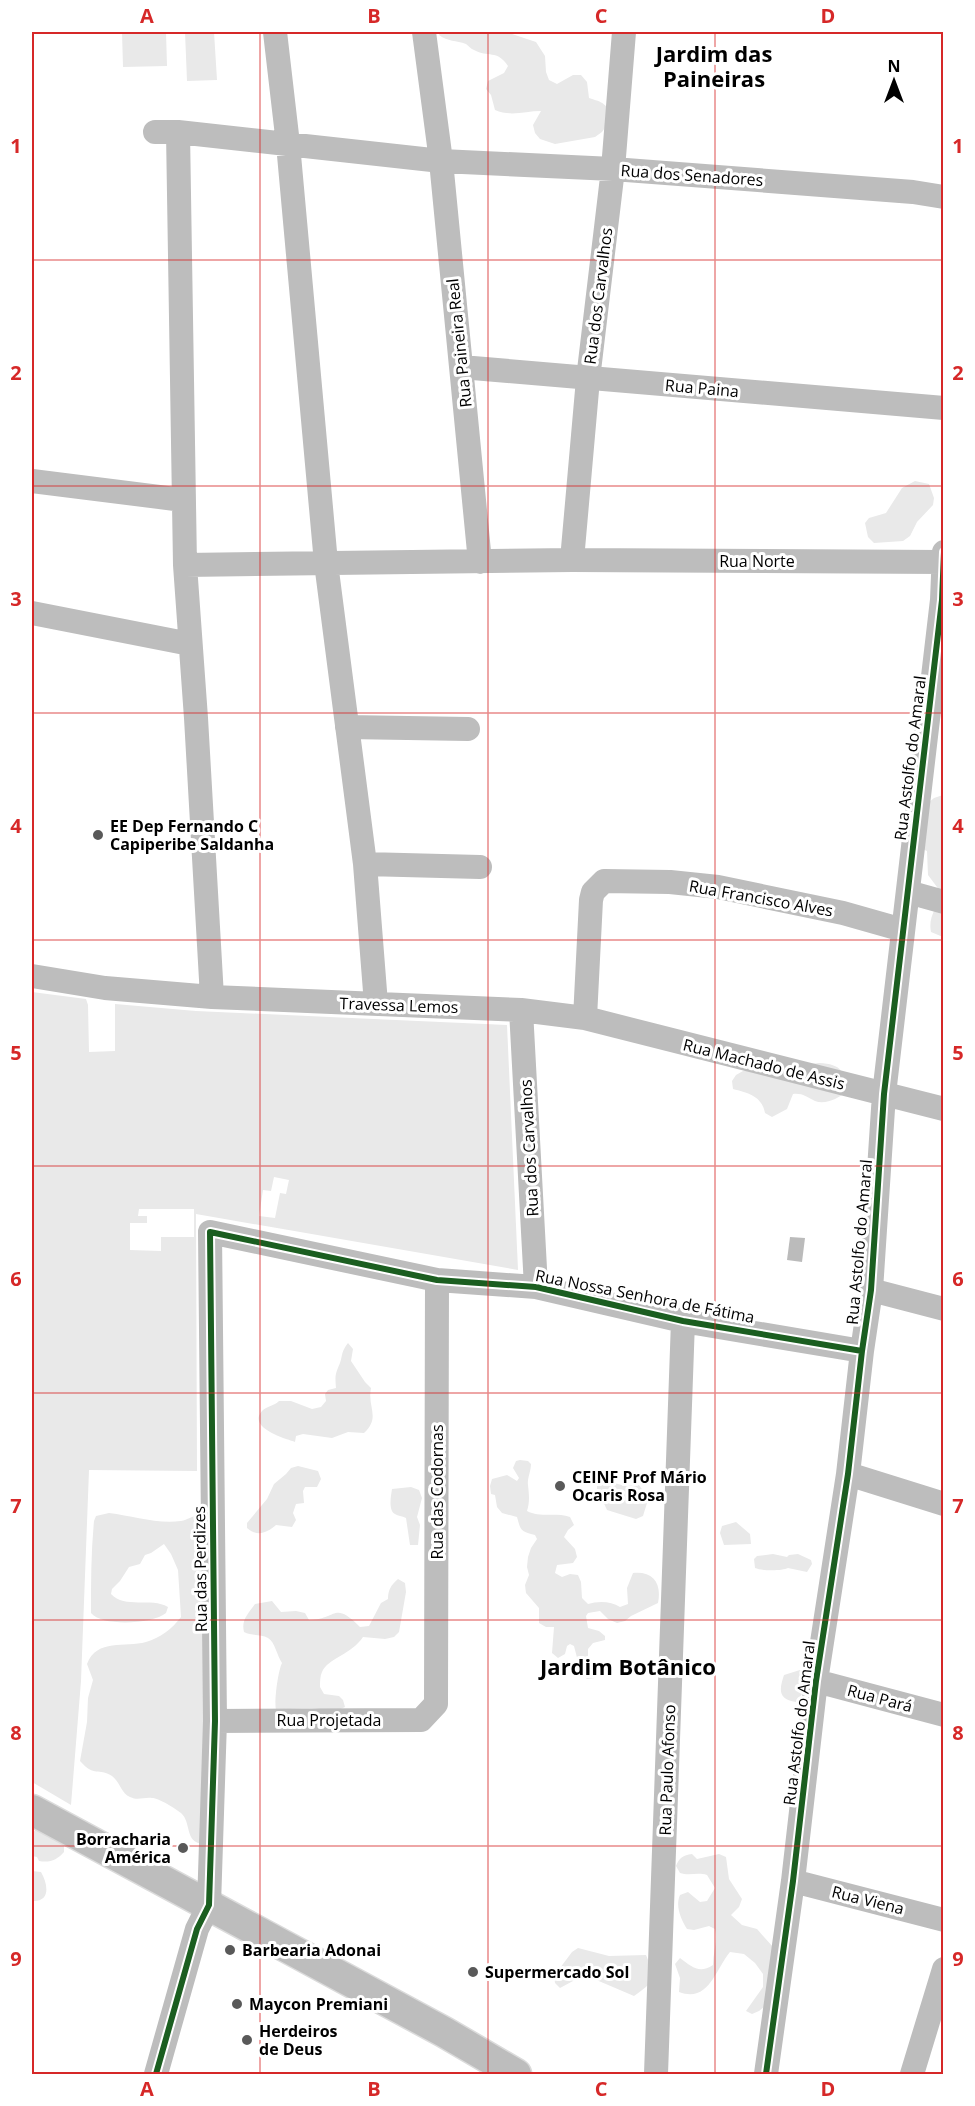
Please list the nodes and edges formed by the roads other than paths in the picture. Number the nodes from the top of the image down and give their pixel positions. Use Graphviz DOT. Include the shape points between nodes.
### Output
graph roads {
  1 [pos="275,32"];
  2 [pos="424,32"];
  3 [pos="624,32"];
  4 [pos="155,132"];
  5 [pos="178,132"];
  6 [pos="288,144"];
  7 [pos="441,161"];
  8 [pos="613,169"];
  9 [pos="944,197"];
  10 [pos="461,367"];
  11 [pos="588,379"];
  12 [pos="944,408"];
  13 [pos="32,481"];
  14 [pos="183,500"];
  15 [pos="944,552"];
  16 [pos="572,560"];
  17 [pos="480,562"];
  18 [pos="943,562"];
  19 [pos="326,563"];
  20 [pos="185,565"];
  21 [pos="943,600"];
  22 [pos="32,612"];
  23 [pos="190,644"];
  24 [pos="937,695"];
  25 [pos="347,727"];
  26 [pos="468,729"];
  27 [pos="365,864"];
  28 [pos="480,867"];
  29 [pos="908,892"];
  30 [pos="944,902"];
  31 [pos="903,930"];
  32 [pos="32,976"];
  33 [pos="212,997"];
  34 [pos="376,1004"];
  35 [pos="521,1010"];
  36 [pos="585,1018"];
  37 [pos="884,1094"];
  38 [pos="944,1109"];
  39 [pos="210,1232"];
  40 [pos="437,1280"];
  41 [pos="536,1287"];
  42 [pos="871,1290"];
  43 [pos="944,1309"];
  44 [pos="682,1321"];
  45 [pos="862,1350"];
  46 [pos="848,1474"];
  47 [pos="944,1504"];
  48 [pos="816,1682"];
  49 [pos="436,1704"];
  50 [pos="944,1715"];
  51 [pos="215,1721"];
  52 [pos="32,1810"];
  53 [pos="793,1881"];
  54 [pos="209,1905"];
  55 [pos="944,1920"];
  56 [pos="944,1969"];
  57 [pos="156,2074"];
  58 [pos="516,2074"];
  59 [pos="656,2074"];
  60 [pos="768,2074"];
  61 [pos="912,2074"];
  1 -- 6 [label="street"];
  2 -- 7 [label="street, Rua Paineira Real"];
  3 -- 8 [label="street, Rua dos Carvalhos"];
  4 -- 5 [label="street, Rua dos Senadores"];
  5 -- 6 [label="street, Rua dos Senadores"];
  5 -- 14 [label="street"];
  6 -- 7 [label="street, Rua dos Senadores"];
  6 -- 19 [label="street"];
  7 -- 8 [label="street, Rua dos Senadores"];
  7 -- 10 [label="street, Rua Paineira Real"];
  8 -- 9 [label="street, Rua dos Senadores"];
  8 -- 11 [label="street, Rua dos Carvalhos"];
  10 -- 11 [label="street, Rua Paina"];
  10 -- 17 [label="street, Rua Paineira Real"];
  11 -- 12 [label="street, Rua Paina"];
  11 -- 16 [label="street, Rua dos Carvalhos"];
  13 -- 14 [label="street"];
  14 -- 20 [label="street"];
  15 -- 18 [label="street, Rua Astolfo do Amaral"];
  16 -- 17 [label="street"];
  16 -- 18 [label="street, Rua Norte"];
  17 -- 19 [label="street"];
  18 -- 21 [label="street, Rua Astolfo do Amaral"];
  19 -- 20 [label="street"];
  19 -- 25 [label="street"];
  20 -- 23 [label="street"];
  21 -- 24 [label="street, Rua Astolfo do Amaral"];
  22 -- 23 [label="street"];
  23 -- 33 [label="street"];
  24 -- 29 [label="street, Rua Astolfo do Amaral"];
  25 -- 26 [label="street"];
  25 -- 27 [label="street"];
  27 -- 28 [label="street"];
  27 -- 34 [label="street"];
  29 -- 30 [label="street"];
  29 -- 31 [label="street, Rua Astolfo do Amaral"];
  31 -- 36 [label="street, Rua Francisco Alves" via="718,887 604,881 591,900"];
  31 -- 37 [label="street, Rua Astolfo do Amaral"];
  32 -- 33 [label="street, Travessa Lemos" via="105,988"];
  33 -- 34 [label="street, Travessa Lemos"];
  34 -- 35 [label="street, Travessa Lemos"];
  35 -- 36 [label="street, Travessa Lemos"];
  35 -- 41 [label="street, Rua dos Carvalhos"];
  36 -- 37 [label="street, Rua Machado de Assis"];
  37 -- 38 [label="street, Rua Machado de Assis"];
  37 -- 42 [label="street, Rua Astolfo do Amaral"];
  39 -- 40 [label="street, Rua Nossa Senhora de Fátima"];
  39 -- 51 [label="street, Rua das Perdizes"];
  40 -- 41 [label="street, Rua Nossa Senhora de Fátima"];
  40 -- 49 [label="street, Rua das Codornas"];
  41 -- 44 [label="street, Rua Nossa Senhora de Fátima"];
  42 -- 43 [label="street"];
  42 -- 45 [label="street, Rua Astolfo do Amaral"];
  44 -- 45 [label="street, Rua Nossa Senhora de Fátima"];
  44 -- 59 [label="street, Rua Paulo Afonso"];
  45 -- 46 [label="street, Rua Astolfo do Amaral"];
  46 -- 47 [label="street"];
  46 -- 48 [label="street, Rua Astolfo do Amaral"];
  48 -- 50 [label="street, Rua Pará"];
  48 -- 53 [label="street, Rua Astolfo do Amaral"];
  49 -- 51 [label="street, Rua Projetada" via="421,1720"];
  51 -- 54 [label="street, Rua das Perdizes"];
  52 -- 54 [label="main road"];
  53 -- 55 [label="street, Rua Viena"];
  53 -- 60 [label="street, Rua Astolfo do Amaral"];
  54 -- 57 [label="street" via="197,1929"];
  54 -- 58 [label="main road"];
  56 -- 61 [label="street"];
}
